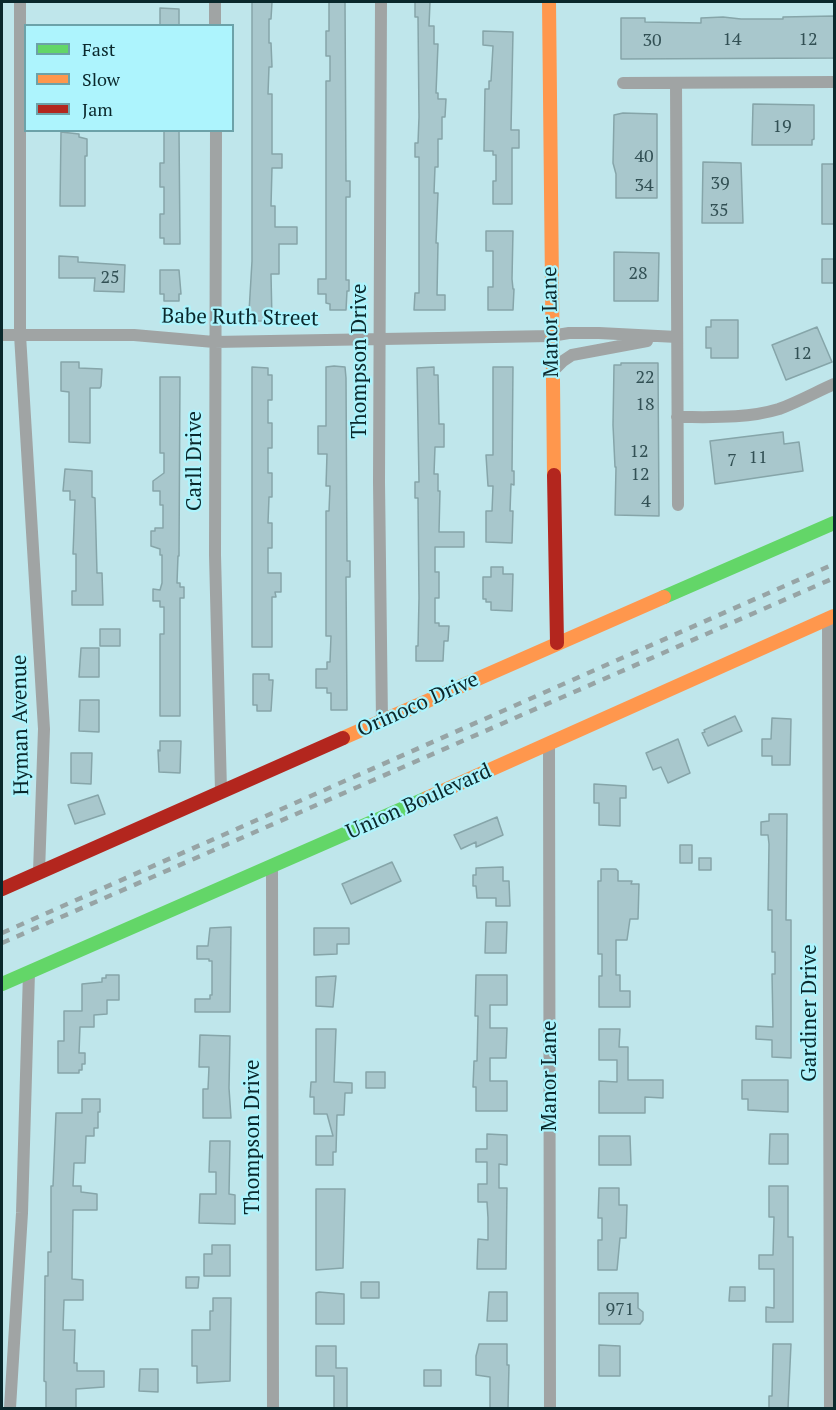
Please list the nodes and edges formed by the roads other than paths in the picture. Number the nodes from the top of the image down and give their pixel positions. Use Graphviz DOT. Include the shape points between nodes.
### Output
graph roads {
  1 [pos="20,2"];
  2 [pos="215,2"];
  3 [pos="381,2"];
  4 [pos="549,2"];
  5 [pos="216,24"];
  6 [pos="834,82"];
  7 [pos="623,83"];
  8 [pos="676,83"];
  9 [pos="216,132"];
  10 [pos="2,335"];
  11 [pos="20,335"];
  12 [pos="551,336"];
  13 [pos="671,337"];
  14 [pos="379,338"];
  15 [pos="214,342"];
  16 [pos="552,372"];
  17 [pos="834,384"];
  18 [pos="677,417"];
  19 [pos="678,505"];
  20 [pos="834,523"];
  21 [pos="831,617"];
  22 [pos="557,643"];
  23 [pos="382,722"];
  24 [pos="549,744"];
  25 [pos="221,791"];
  26 [pos="272,866"];
  27 [pos="39,872"];
  28 [pos="2,889"];
  29 [pos="29,972"];
  30 [pos="2,984"];
  31 [pos="10,1408"];
  32 [pos="273,1408"];
  33 [pos="550,1408"];
  34 [pos="830,1408"];
  1 -- 11 [label="street, Hyman Avenue"];
  2 -- 5 [label="street"];
  3 -- 14 [label="street, Thompson Drive"];
  4 -- 12 [label="street, Manor Lane"];
  6 -- 8 [label="street"];
  7 -- 8 [label="street"];
  8 -- 13 [label="street"];
  9 -- 15 [label="street, Carll Drive"];
  10 -- 11 [label="street, Babe Ruth Street"];
  11 -- 15 [label="street, Babe Ruth Street" via="134,335"];
  11 -- 27 [label="street, Hyman Avenue" via="44,729"];
  12 -- 13 [label="street, Babe Ruth Street" via="599,333"];
  12 -- 14 [label="street, Babe Ruth Street"];
  12 -- 16 [label="street, Manor Lane"];
  13 -- 16 [label="street" via="572,355"];
  13 -- 18 [label="street"];
  14 -- 15 [label="street, Babe Ruth Street"];
  14 -- 23 [label="street, Thompson Drive"];
  15 -- 25 [label="street, Carll Drive"];
  16 -- 22 [label="street, Manor Lane"];
  17 -- 18 [label="street" via="780,408 756,414"];
  18 -- 19 [label="street"];
  20 -- 22 [label="street, Orinoco Drive"];
  21 -- 24 [label="street, Union Boulevard"];
  21 -- 34 [label="street, Gardiner Drive"];
  22 -- 23 [label="street, Orinoco Drive"];
  23 -- 25 [label="street, Orinoco Drive"];
  24 -- 26 [label="street, Union Boulevard"];
  24 -- 33 [label="street, Manor Lane"];
  25 -- 27 [label="street, Orinoco Drive"];
  26 -- 29 [label="street, Union Boulevard"];
  26 -- 32 [label="street, Thompson Drive"];
  27 -- 28 [label="street, Orinoco Drive"];
  29 -- 30 [label="street, Union Boulevard"];
  29 -- 31 [label="street" via="22,1213"];
}
